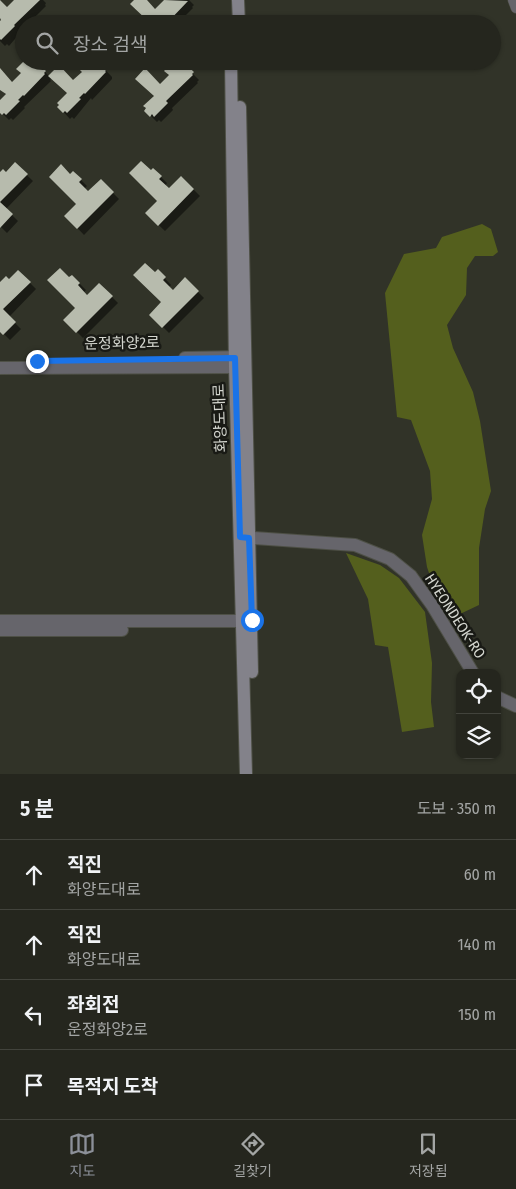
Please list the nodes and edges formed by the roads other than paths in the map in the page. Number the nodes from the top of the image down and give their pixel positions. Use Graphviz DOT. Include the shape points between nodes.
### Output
graph roads {
  1 [pos="230,0"];
  2 [pos="238,0"];
  3 [pos="512,0"];
  4 [pos="516,8"];
  5 [pos="230,15"];
  6 [pos="239,15"];
  7 [pos="231,70"];
  8 [pos="239,70"];
  9 [pos="0,361"];
  10 [pos="240,362"];
  11 [pos="0,368"];
  12 [pos="245,537"];
  13 [pos="0,621"];
  14 [pos="247,625"];
  15 [pos="0,630"];
  16 [pos="471,669"];
  17 [pos="501,699"];
  18 [pos="516,706"];
  19 [pos="246,774"];
  20 [pos="253,774"];
  1 -- 5 [label="main road"];
  2 -- 6 [label="main road"];
  3 -- 4 [label="street"];
  7 -- 10 [label="main road, 화양도대로"];
  8 -- 10 [label="main road, 화양도대로"];
  9 -- 10 [label="street, 운정화양2로"];
  10 -- 11 [label="street, 운정화양2로"];
  10 -- 12 [label="main road, 화양도대로"];
  12 -- 14 [label="main road, 화양도대로"];
  12 -- 16 [label="street, HYEONDEOK-RO" via="355,545 390,559 411,576"];
  13 -- 14 [label="street"];
  14 -- 15 [label="street"];
  14 -- 19 [label="main road, 화양도대로"];
  14 -- 20 [label="main road, 화양도대로"];
  17 -- 18 [label="street"];
}
